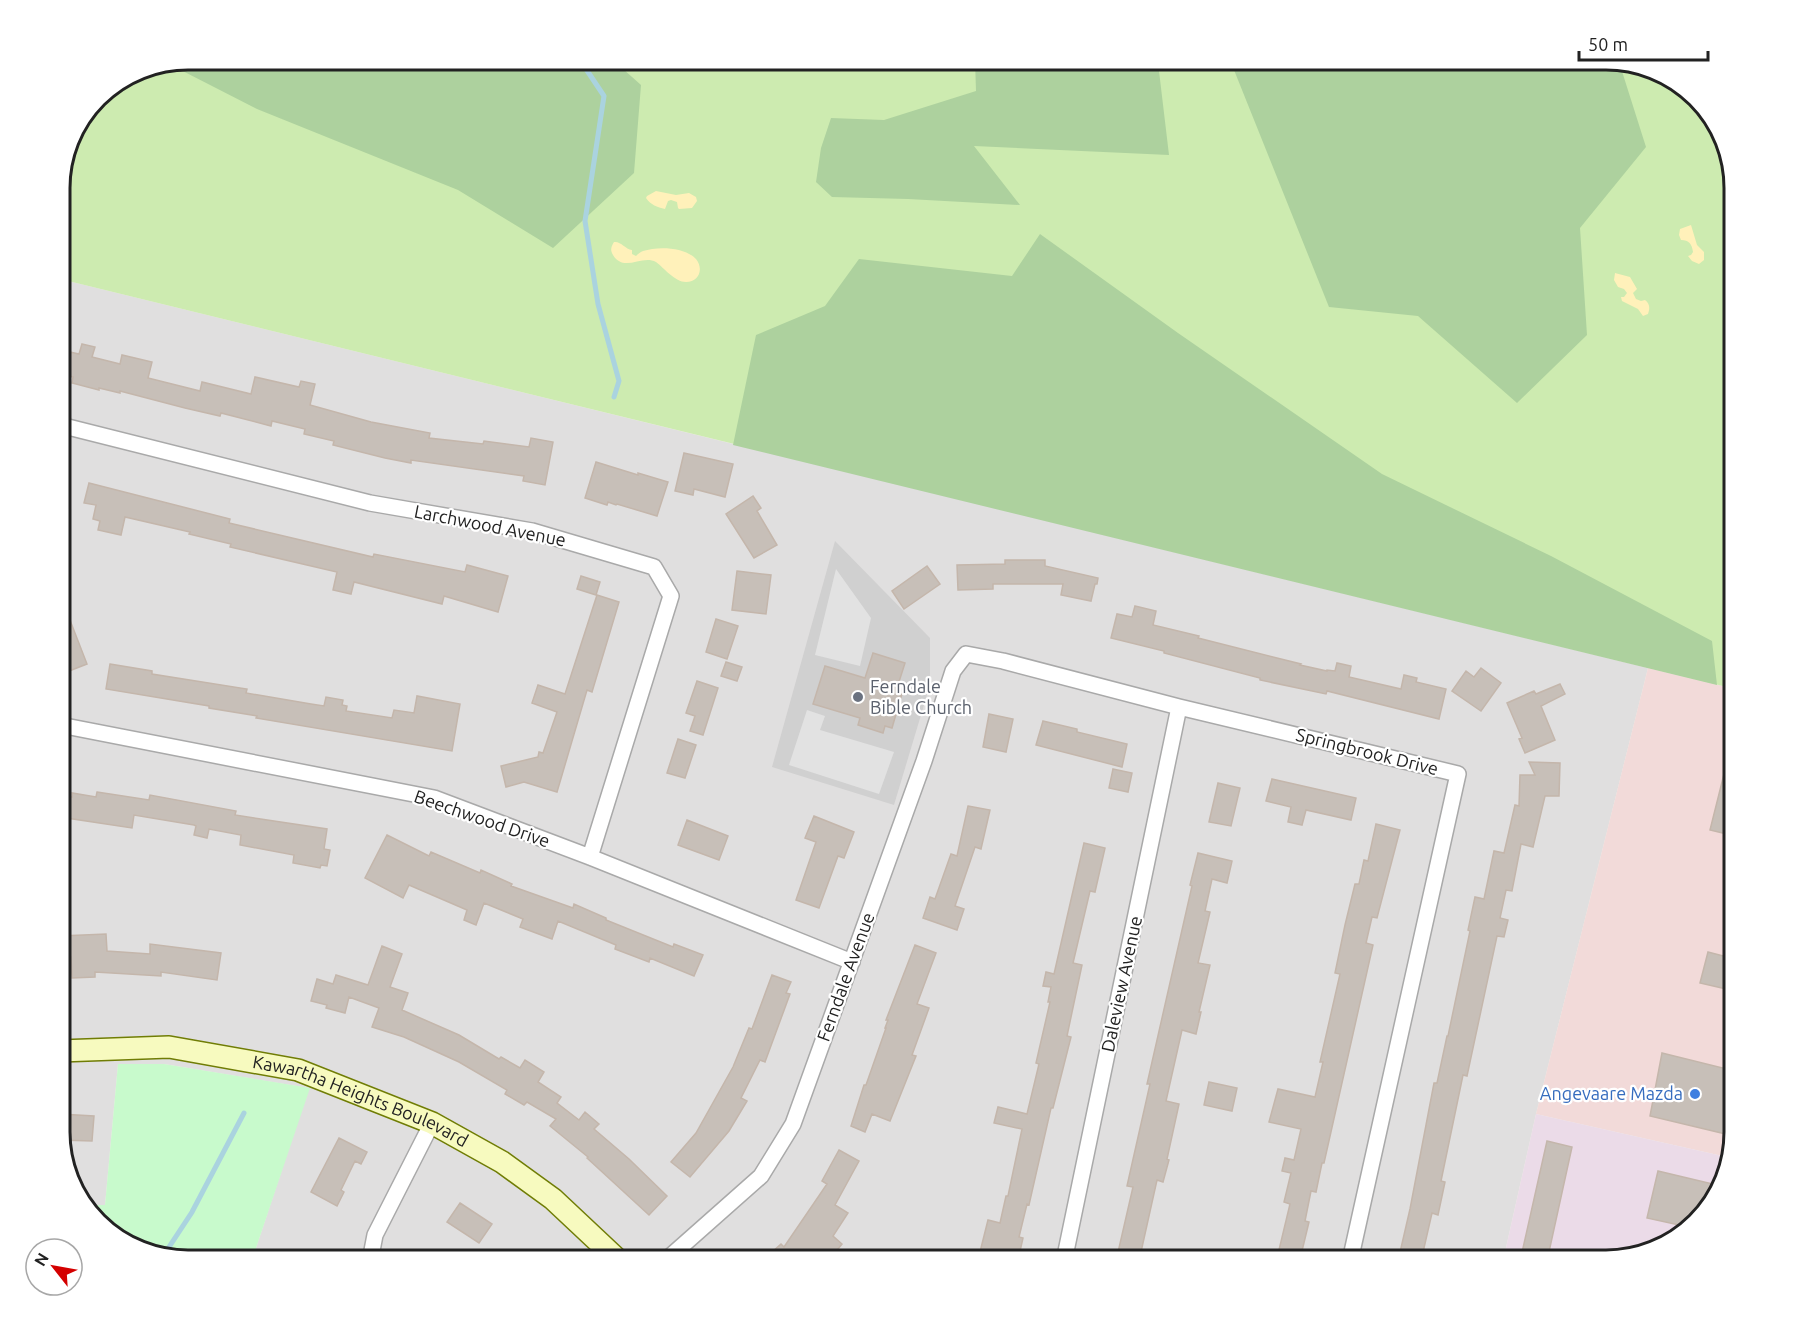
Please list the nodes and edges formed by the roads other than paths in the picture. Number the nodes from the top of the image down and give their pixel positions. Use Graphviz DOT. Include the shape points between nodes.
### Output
graph roads {
  1 [pos="71,428"];
  2 [pos="966,654"];
  3 [pos="1179,707"];
  4 [pos="71,727"];
  5 [pos="590,857"];
  6 [pos="852,962"];
  7 [pos="71,1051"];
  8 [pos="432,1123"];
  9 [pos="372,1250"];
  10 [pos="607,1250"];
  11 [pos="677,1250"];
  12 [pos="1066,1250"];
  13 [pos="1352,1250"];
  1 -- 5 [label="street, Larchwood Avenue" via="370,503 532,531 654,567 671,596"];
  2 -- 3 [label="street, Springbrook Drive"];
  2 -- 6 [label="street, Ferndale Avenue" via="953,671"];
  3 -- 12 [label="street, Daleview Avenue"];
  3 -- 13 [label="street, Springbrook Drive" via="1458,774"];
  4 -- 5 [label="street, Beechwood Drive" via="434,798"];
  5 -- 6 [label="street, Beechwood Drive"];
  6 -- 11 [label="street, Ferndale Avenue" via="793,1124 760,1176"];
  7 -- 8 [label="street, Kawartha Heights Boulevard" via="169,1047 298,1070"];
  8 -- 9 [label="street" via="375,1235"];
  8 -- 10 [label="street, Kawartha Heights Boulevard" via="502,1162 553,1199"];
}
